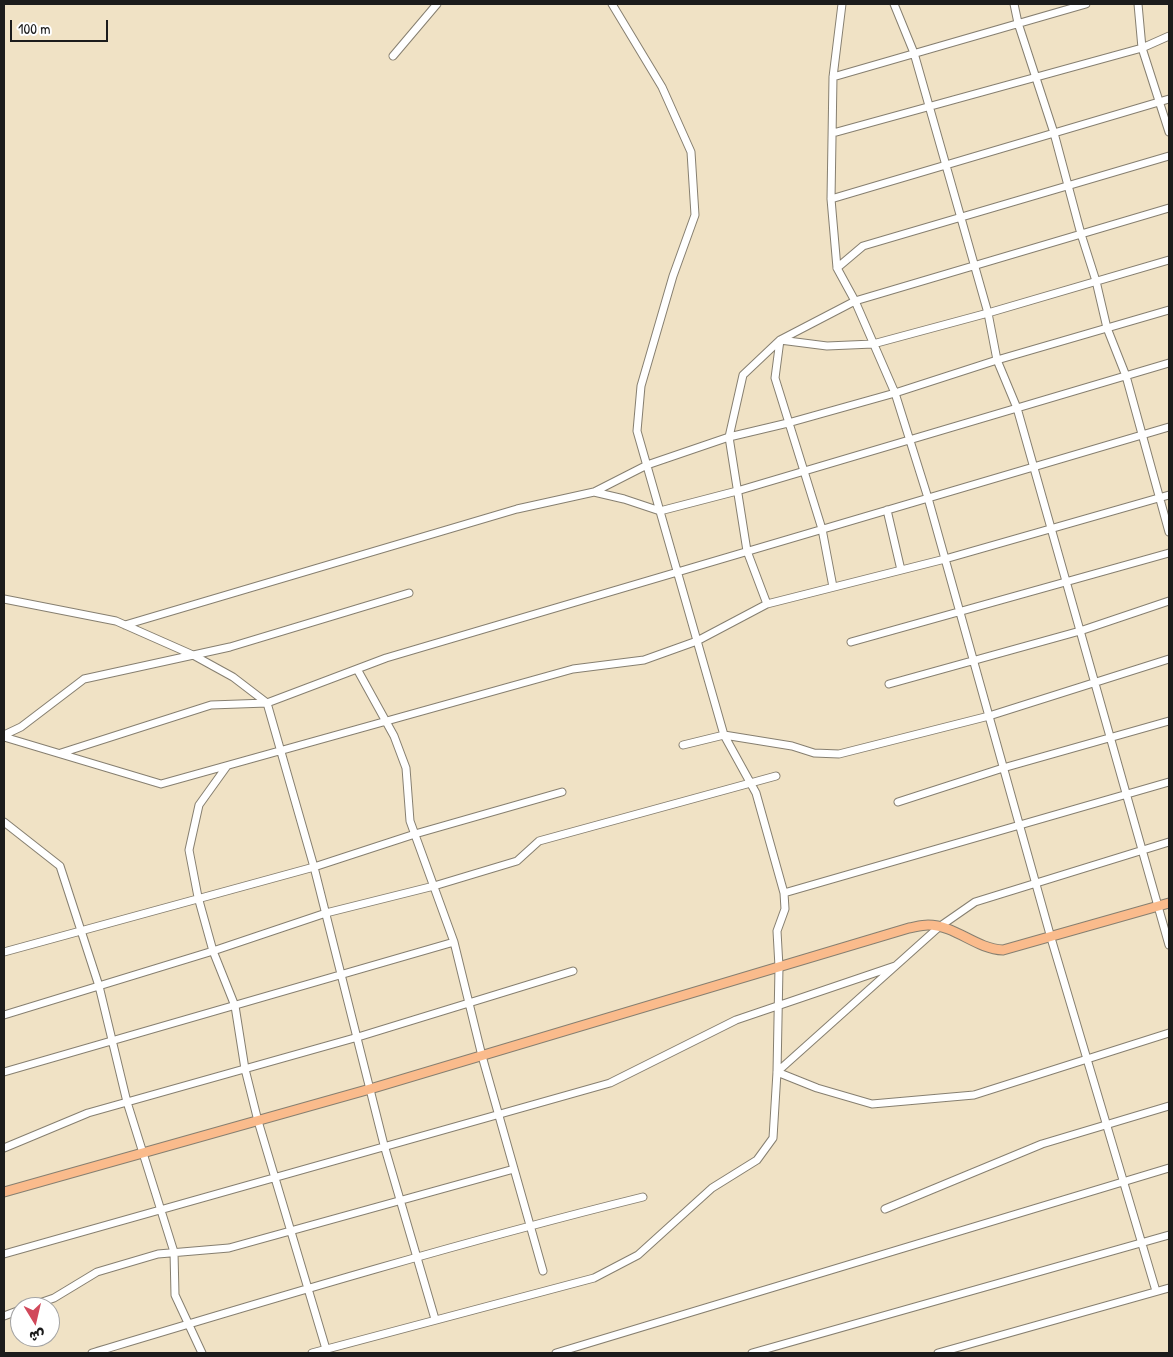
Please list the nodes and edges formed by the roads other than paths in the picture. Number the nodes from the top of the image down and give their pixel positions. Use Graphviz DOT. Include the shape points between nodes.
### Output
graph roads {
  1 [pos="437,4"];
  2 [pos="612,4"];
  3 [pos="842,4"];
  4 [pos="894,4"];
  5 [pos="1014,4"];
  6 [pos="1086,4"];
  7 [pos="1138,4"];
  8 [pos="1018,23"];
  9 [pos="1169,36"];
  10 [pos="1142,48"];
  11 [pos="914,53"];
  12 [pos="393,56"];
  13 [pos="832,77"];
  14 [pos="1035,78"];
  15 [pos="1169,99"];
  16 [pos="1159,102"];
  17 [pos="929,107"];
  18 [pos="1169,132"];
  19 [pos="833,133"];
  20 [pos="1054,133"];
  21 [pos="1169,156"];
  22 [pos="946,165"];
  23 [pos="1068,186"];
  24 [pos="831,199"];
  25 [pos="1169,208"];
  26 [pos="960,218"];
  27 [pos="1081,234"];
  28 [pos="1169,260"];
  29 [pos="975,266"];
  30 [pos="837,268"];
  31 [pos="1096,281"];
  32 [pos="855,301"];
  33 [pos="1169,310"];
  34 [pos="988,313"];
  35 [pos="1107,328"];
  36 [pos="780,340"];
  37 [pos="873,344"];
  38 [pos="997,360"];
  39 [pos="1169,363"];
  40 [pos="1126,376"];
  41 [pos="895,393"];
  42 [pos="1017,408"];
  43 [pos="788,423"];
  44 [pos="1169,427"];
  45 [pos="1142,435"];
  46 [pos="728,437"];
  47 [pos="910,440"];
  48 [pos="647,465"];
  49 [pos="1033,467"];
  50 [pos="804,471"];
  51 [pos="737,491"];
  52 [pos="594,492"];
  53 [pos="1169,495"];
  54 [pos="928,498"];
  55 [pos="1160,498"];
  56 [pos="887,510"];
  57 [pos="660,511"];
  58 [pos="822,529"];
  59 [pos="1051,529"];
  60 [pos="1169,532"];
  61 [pos="747,551"];
  62 [pos="1169,552"];
  63 [pos="945,559"];
  64 [pos="901,570"];
  65 [pos="677,571"];
  66 [pos="1066,582"];
  67 [pos="833,587"];
  68 [pos="409,593"];
  69 [pos="4,599"];
  70 [pos="1169,601"];
  71 [pos="767,604"];
  72 [pos="960,613"];
  73 [pos="125,625"];
  74 [pos="1080,631"];
  75 [pos="697,641"];
  76 [pos="851,642"];
  77 [pos="193,655"];
  78 [pos="1169,659"];
  79 [pos="973,660"];
  80 [pos="357,669"];
  81 [pos="1095,682"];
  82 [pos="890,684"];
  83 [pos="267,703"];
  84 [pos="989,716"];
  85 [pos="1169,721"];
  86 [pos="386,722"];
  87 [pos="724,735"];
  88 [pos="4,736"];
  89 [pos="1111,738"];
  90 [pos="683,745"];
  91 [pos="281,751"];
  92 [pos="61,753"];
  93 [pos="227,766"];
  94 [pos="1003,768"];
  95 [pos="776,776"];
  96 [pos="751,782"];
  97 [pos="1169,782"];
  98 [pos="562,792"];
  99 [pos="1127,794"];
  100 [pos="898,802"];
  101 [pos="4,822"];
  102 [pos="1019,824"];
  103 [pos="415,834"];
  104 [pos="1169,842"];
  105 [pos="1143,850"];
  106 [pos="314,867"];
  107 [pos="1036,883"];
  108 [pos="434,886"];
  109 [pos="784,893"];
  110 [pos="198,897"];
  111 [pos="1169,903"];
  112 [pos="1158,907"];
  113 [pos="326,913"];
  114 [pos="939,927"];
  115 [pos="80,930"];
  116 [pos="1051,938"];
  117 [pos="454,942"];
  118 [pos="1169,945"];
  119 [pos="213,951"];
  120 [pos="4,952"];
  121 [pos="895,966"];
  122 [pos="779,967"];
  123 [pos="574,971"];
  124 [pos="342,975"];
  125 [pos="99,986"];
  126 [pos="468,1003"];
  127 [pos="778,1004"];
  128 [pos="235,1006"];
  129 [pos="4,1015"];
  130 [pos="1169,1033"];
  131 [pos="358,1037"];
  132 [pos="113,1041"];
  133 [pos="482,1056"];
  134 [pos="1088,1059"];
  135 [pos="245,1069"];
  136 [pos="4,1072"];
  137 [pos="777,1072"];
  138 [pos="370,1089"];
  139 [pos="127,1102"];
  140 [pos="1169,1106"];
  141 [pos="499,1114"];
  142 [pos="258,1121"];
  143 [pos="1108,1125"];
  144 [pos="384,1145"];
  145 [pos="4,1148"];
  146 [pos="144,1154"];
  147 [pos="1169,1168"];
  148 [pos="514,1169"];
  149 [pos="274,1176"];
  150 [pos="1124,1181"];
  151 [pos="4,1192"];
  152 [pos="643,1197"];
  153 [pos="400,1202"];
  154 [pos="885,1208"];
  155 [pos="161,1209"];
  156 [pos="529,1225"];
  157 [pos="290,1231"];
  158 [pos="1169,1235"];
  159 [pos="1142,1243"];
  160 [pos="174,1252"];
  161 [pos="4,1254"];
  162 [pos="416,1257"];
  163 [pos="542,1271"];
  164 [pos="308,1288"];
  165 [pos="1169,1288"];
  166 [pos="1156,1291"];
  167 [pos="56,1297"];
  168 [pos="435,1319"];
  169 [pos="189,1324"];
  170 [pos="326,1349"];
  171 [pos="92,1353"];
  172 [pos="202,1353"];
  173 [pos="312,1353"];
  174 [pos="556,1353"];
  175 [pos="752,1353"];
  176 [pos="938,1353"];
  1 -- 12 [label="street"];
  2 -- 48 [label="street" via="662,87 691,152 695,216 673,276 641,386 637,431"];
  3 -- 13 [label="street"];
  4 -- 11 [label="street"];
  5 -- 8 [label="street"];
  6 -- 8 [label="street"];
  7 -- 10 [label="street"];
  8 -- 11 [label="street"];
  8 -- 14 [label="street"];
  9 -- 10 [label="street"];
  10 -- 14 [label="street"];
  10 -- 16 [label="street"];
  11 -- 13 [label="street"];
  11 -- 17 [label="street"];
  13 -- 19 [label="street"];
  14 -- 17 [label="street"];
  14 -- 20 [label="street"];
  15 -- 16 [label="street"];
  16 -- 18 [label="street"];
  16 -- 20 [label="street"];
  17 -- 19 [label="street"];
  17 -- 22 [label="street"];
  19 -- 24 [label="street"];
  20 -- 22 [label="street"];
  20 -- 23 [label="street"];
  21 -- 23 [label="street"];
  22 -- 24 [label="street"];
  22 -- 26 [label="street"];
  23 -- 26 [label="street"];
  23 -- 27 [label="street"];
  24 -- 30 [label="street"];
  25 -- 27 [label="street"];
  26 -- 29 [label="street"];
  26 -- 30 [label="street" via="863,246"];
  27 -- 29 [label="street"];
  27 -- 31 [label="street"];
  28 -- 31 [label="street"];
  29 -- 32 [label="street"];
  29 -- 34 [label="street"];
  30 -- 32 [label="street"];
  31 -- 34 [label="street"];
  31 -- 35 [label="street"];
  32 -- 36 [label="street"];
  32 -- 37 [label="street"];
  33 -- 35 [label="street"];
  34 -- 37 [label="street"];
  34 -- 38 [label="street"];
  35 -- 38 [label="street"];
  35 -- 40 [label="street"];
  36 -- 37 [label="street" via="827,346"];
  36 -- 43 [label="street" via="775,378"];
  36 -- 46 [label="street" via="743,375"];
  37 -- 41 [label="street"];
  38 -- 41 [label="street"];
  38 -- 42 [label="street"];
  39 -- 40 [label="street"];
  40 -- 42 [label="street"];
  40 -- 45 [label="street"];
  41 -- 43 [label="street"];
  41 -- 47 [label="street"];
  42 -- 47 [label="street"];
  42 -- 49 [label="street"];
  43 -- 46 [label="street"];
  43 -- 50 [label="street"];
  44 -- 45 [label="street"];
  45 -- 49 [label="street"];
  45 -- 55 [label="street"];
  46 -- 48 [label="street"];
  46 -- 51 [label="street"];
  47 -- 50 [label="street"];
  47 -- 54 [label="street"];
  48 -- 52 [label="street"];
  48 -- 57 [label="street"];
  49 -- 54 [label="street"];
  49 -- 59 [label="street"];
  50 -- 51 [label="street"];
  50 -- 58 [label="street"];
  51 -- 57 [label="street"];
  51 -- 61 [label="street"];
  52 -- 57 [label="street" via="624,498"];
  52 -- 73 [label="street" via="517,509"];
  53 -- 55 [label="street"];
  54 -- 56 [label="street"];
  54 -- 63 [label="street"];
  55 -- 59 [label="street"];
  55 -- 60 [label="street"];
  56 -- 58 [label="street"];
  56 -- 64 [label="street"];
  57 -- 65 [label="street"];
  58 -- 61 [label="street"];
  58 -- 67 [label="street"];
  59 -- 63 [label="street"];
  59 -- 66 [label="street"];
  61 -- 65 [label="street"];
  61 -- 71 [label="street"];
  62 -- 66 [label="street"];
  63 -- 64 [label="street"];
  63 -- 72 [label="street"];
  64 -- 67 [label="street"];
  65 -- 75 [label="street"];
  65 -- 80 [label="street"];
  66 -- 72 [label="street"];
  66 -- 74 [label="street"];
  67 -- 71 [label="street"];
  68 -- 77 [label="street" via="230,647"];
  69 -- 73 [label="street"];
  70 -- 74 [label="street"];
  71 -- 75 [label="street"];
  72 -- 76 [label="street"];
  72 -- 79 [label="street"];
  73 -- 77 [label="street"];
  74 -- 79 [label="street"];
  74 -- 81 [label="street"];
  75 -- 86 [label="street" via="644,660 573,669"];
  75 -- 87 [label="street"];
  77 -- 83 [label="street" via="233,677"];
  77 -- 88 [label="street" via="84,679 21,727"];
  78 -- 81 [label="street"];
  79 -- 82 [label="street"];
  79 -- 84 [label="street"];
  80 -- 83 [label="street"];
  80 -- 86 [label="street"];
  81 -- 84 [label="street"];
  81 -- 89 [label="street"];
  83 -- 91 [label="street"];
  83 -- 92 [label="street" via="211,705"];
  84 -- 87 [label="street" via="839,754 814,753 792,746"];
  84 -- 94 [label="street"];
  85 -- 89 [label="street"];
  86 -- 91 [label="street"];
  86 -- 103 [label="street" via="406,768 407,803"];
  87 -- 90 [label="street"];
  87 -- 96 [label="street"];
  88 -- 92 [label="street"];
  89 -- 94 [label="street"];
  89 -- 99 [label="street"];
  91 -- 93 [label="street"];
  91 -- 106 [label="street"];
  92 -- 93 [label="street" via="161,784"];
  93 -- 110 [label="street" via="199,805 189,850"];
  94 -- 100 [label="street"];
  94 -- 102 [label="street"];
  95 -- 96 [label="street"];
  96 -- 108 [label="street" via="539,841 517,861"];
  96 -- 109 [label="street"];
  97 -- 99 [label="street"];
  98 -- 103 [label="street"];
  99 -- 102 [label="street"];
  99 -- 105 [label="street"];
  101 -- 115 [label="street" via="60,866"];
  102 -- 107 [label="street"];
  102 -- 109 [label="street"];
  103 -- 106 [label="street"];
  103 -- 108 [label="street"];
  104 -- 105 [label="street"];
  105 -- 107 [label="street"];
  105 -- 112 [label="street"];
  106 -- 110 [label="street"];
  106 -- 113 [label="street"];
  107 -- 114 [label="street" via="975,902"];
  107 -- 116 [label="street"];
  108 -- 113 [label="street"];
  108 -- 117 [label="street"];
  109 -- 122 [label="street" via="785,909 777,931"];
  110 -- 115 [label="street"];
  110 -- 119 [label="street"];
  111 -- 112 [label="main road"];
  112 -- 116 [label="main road"];
  112 -- 118 [label="street"];
  113 -- 119 [label="street"];
  113 -- 124 [label="street"];
  114 -- 116 [label="main road" via="992,950"];
  114 -- 121 [label="street"];
  114 -- 122 [label="main road" via="909,928"];
  115 -- 120 [label="street"];
  115 -- 125 [label="street"];
  116 -- 134 [label="street"];
  117 -- 124 [label="street"];
  117 -- 126 [label="street"];
  119 -- 125 [label="street"];
  119 -- 128 [label="street"];
  121 -- 127 [label="street"];
  121 -- 137 [label="street"];
  122 -- 127 [label="street"];
  122 -- 133 [label="main road"];
  123 -- 126 [label="street"];
  124 -- 128 [label="street"];
  124 -- 131 [label="street"];
  125 -- 129 [label="street"];
  125 -- 132 [label="street"];
  126 -- 131 [label="street"];
  126 -- 133 [label="street"];
  127 -- 137 [label="street"];
  127 -- 141 [label="street" via="736,1020 610,1084"];
  128 -- 132 [label="street"];
  128 -- 135 [label="street"];
  130 -- 134 [label="street"];
  131 -- 135 [label="street"];
  131 -- 138 [label="street"];
  132 -- 136 [label="street"];
  132 -- 139 [label="street"];
  133 -- 138 [label="main road"];
  133 -- 141 [label="street"];
  134 -- 137 [label="street" via="974,1095 872,1104"];
  134 -- 143 [label="street"];
  135 -- 139 [label="street"];
  135 -- 142 [label="street"];
  137 -- 168 [label="street" via="773,1138 756,1160 712,1188 638,1255 594,1278"];
  138 -- 142 [label="main road"];
  138 -- 144 [label="street"];
  139 -- 145 [label="street" via="88,1113"];
  139 -- 146 [label="street"];
  140 -- 143 [label="street"];
  141 -- 144 [label="street"];
  141 -- 148 [label="street"];
  142 -- 146 [label="main road"];
  142 -- 149 [label="street"];
  143 -- 150 [label="street"];
  143 -- 154 [label="street" via="1042,1144"];
  144 -- 149 [label="street"];
  144 -- 153 [label="street"];
  146 -- 151 [label="main road"];
  146 -- 155 [label="street"];
  147 -- 150 [label="street"];
  148 -- 153 [label="street"];
  148 -- 156 [label="street"];
  149 -- 155 [label="street"];
  149 -- 157 [label="street"];
  150 -- 159 [label="street"];
  150 -- 174 [label="street"];
  152 -- 156 [label="street"];
  153 -- 157 [label="street"];
  153 -- 162 [label="street"];
  155 -- 160 [label="street"];
  155 -- 161 [label="street"];
  156 -- 162 [label="street"];
  156 -- 163 [label="street"];
  157 -- 160 [label="street" via="229,1248"];
  157 -- 164 [label="street"];
  158 -- 159 [label="street"];
  159 -- 166 [label="street"];
  159 -- 175 [label="street"];
  160 -- 167 [label="street" via="97,1272"];
  160 -- 169 [label="street" via="175,1295"];
  162 -- 164 [label="street"];
  162 -- 168 [label="street"];
  164 -- 169 [label="street"];
  164 -- 170 [label="street"];
  165 -- 166 [label="street"];
  166 -- 176 [label="street"];
  168 -- 170 [label="street"];
  169 -- 171 [label="street"];
  169 -- 172 [label="street"];
  170 -- 173 [label="street"];
}
